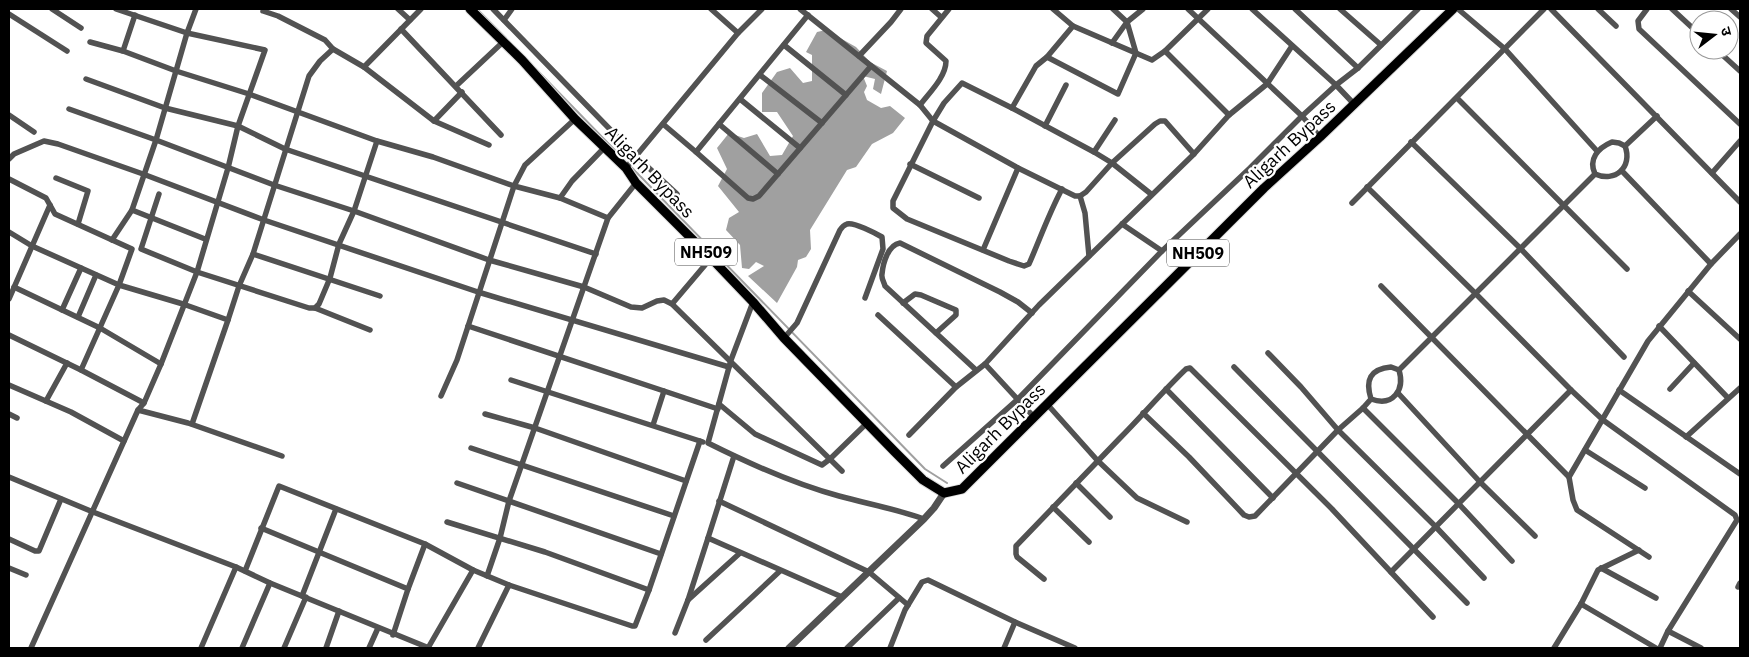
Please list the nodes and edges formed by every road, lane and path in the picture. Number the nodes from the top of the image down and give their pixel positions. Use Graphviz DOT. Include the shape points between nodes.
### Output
graph roads {
  1 [pos="52,9"];
  2 [pos="116,9"];
  3 [pos="196,9"];
  4 [pos="398,9"];
  5 [pos="421,9"];
  6 [pos="470,9"];
  7 [pos="493,9"];
  8 [pos="512,9"];
  9 [pos="711,9"];
  10 [pos="762,9"];
  11 [pos="800,9"];
  12 [pos="901,9"];
  13 [pos="932,9"];
  14 [pos="949,9"];
  15 [pos="1053,9"];
  16 [pos="1113,9"];
  17 [pos="1143,9"];
  18 [pos="1188,9"];
  19 [pos="1208,9"];
  20 [pos="1252,9"];
  21 [pos="1295,9"];
  22 [pos="1340,9"];
  23 [pos="1418,9"];
  24 [pos="1453,9"];
  25 [pos="1458,9"];
  26 [pos="1544,9"];
  27 [pos="1551,9"];
  28 [pos="1598,9"];
  29 [pos="1672,9"];
  30 [pos="1731,9"];
  31 [pos="1643,10"];
  32 [pos="262,11"];
  33 [pos="9,14"];
  34 [pos="134,15"];
  35 [pos="808,15"];
  36 [pos="942,17"];
  37 [pos="1740,17"];
  38 [pos="1198,18"];
  39 [pos="410,20"];
  40 [pos="504,20"];
  41 [pos="1127,22"];
  42 [pos="1689,25"];
  43 [pos="1073,26"];
  44 [pos="1616,26"];
  45 [pos="81,28"];
  46 [pos="401,29"];
  47 [pos="187,33"];
  48 [pos="738,34"];
  49 [pos="90,42"];
  50 [pos="503,42"];
  51 [pos="1112,43"];
  52 [pos="784,45"];
  53 [pos="1381,45"];
  54 [pos="1292,46"];
  55 [pos="333,49"];
  56 [pos="1505,49"];
  57 [pos="123,51"];
  58 [pos="1165,51"];
  59 [pos="67,52"];
  60 [pos="1136,53"];
  61 [pos="859,56"];
  62 [pos="1047,57"];
  63 [pos="1728,60"];
  64 [pos="871,66"];
  65 [pos="364,67"];
  66 [pos="1358,68"];
  67 [pos="176,71"];
  68 [pos="1740,71"];
  69 [pos="760,75"];
  70 [pos="86,79"];
  71 [pos="1267,84"];
  72 [pos="1066,85"];
  73 [pos="456,86"];
  74 [pos="1337,87"];
  75 [pos="462,92"];
  76 [pos="249,94"];
  77 [pos="846,95"];
  78 [pos="1457,98"];
  79 [pos="740,99"];
  80 [pos="1351,101"];
  81 [pos="920,105"];
  82 [pos="164,108"];
  83 [pos="1012,108"];
  84 [pos="69,109"];
  85 [pos="297,112"];
  86 [pos="9,115"];
  87 [pos="1230,115"];
  88 [pos="1657,116"];
  89 [pos="575,119"];
  90 [pos="1303,119"];
  91 [pos="1114,120"];
  92 [pos="434,121"];
  93 [pos="933,121"];
  94 [pos="822,123"];
  95 [pos="663,124"];
  96 [pos="719,124"];
  97 [pos="1740,124"];
  98 [pos="238,126"];
  99 [pos="1045,126"];
  100 [pos="34,132"];
  101 [pos="1318,134"];
  102 [pos="501,135"];
  103 [pos="156,140"];
  104 [pos="377,141"];
  105 [pos="1740,141"];
  106 [pos="1411,142"];
  107 [pos="488,145"];
  108 [pos="1625,146"];
  109 [pos="606,147"];
  110 [pos="285,148"];
  111 [pos="800,148"];
  112 [pos="1597,150"];
  113 [pos="11,152"];
  114 [pos="696,152"];
  115 [pos="1094,152"];
  116 [pos="1194,154"];
  117 [pos="635,158"];
  118 [pos="9,159"];
  119 [pos="1112,163"];
  120 [pos="910,164"];
  121 [pos="627,167"];
  122 [pos="228,168"];
  123 [pos="1018,168"];
  124 [pos="1622,171"];
  125 [pos="1712,173"];
  126 [pos="144,174"];
  127 [pos="778,174"];
  128 [pos="1595,174"];
  129 [pos="364,176"];
  130 [pos="56,178"];
  131 [pos="9,179"];
  132 [pos="636,183"];
  133 [pos="274,185"];
  134 [pos="514,186"];
  135 [pos="1367,187"];
  136 [pos="1062,189"];
  137 [pos="159,194"];
  138 [pos="677,194"];
  139 [pos="1151,194"];
  140 [pos="1080,196"];
  141 [pos="560,198"];
  142 [pos="979,198"];
  143 [pos="1740,202"];
  144 [pos="217,203"];
  145 [pos="1352,203"];
  146 [pos="50,205"];
  147 [pos="1565,205"];
  148 [pos="132,210"];
  149 [pos="354,211"];
  150 [pos="46,214"];
  151 [pos="55,214"];
  152 [pos="608,218"];
  153 [pos="151,219"];
  154 [pos="264,220"];
  155 [pos="502,223"];
  156 [pos="78,224"];
  157 [pos="1122,224"];
  158 [pos="9,232"];
  159 [pos="1740,234"];
  160 [pos="205,239"];
  161 [pos="112,240"];
  162 [pos="339,244"];
  163 [pos="32,246"];
  164 [pos="1520,248"];
  165 [pos="132,249"];
  166 [pos="141,249"];
  167 [pos="983,250"];
  168 [pos="1162,251"];
  169 [pos="253,254"];
  170 [pos="596,254"];
  171 [pos="1089,256"];
  172 [pos="711,258"];
  173 [pos="489,260"];
  174 [pos="1711,264"];
  175 [pos="81,268"];
  176 [pos="1627,269"];
  177 [pos="197,272"];
  178 [pos="96,275"];
  179 [pos="330,278"];
  180 [pos="119,285"];
  181 [pos="239,286"];
  182 [pos="1381,286"];
  183 [pos="14,287"];
  184 [pos="584,287"];
  185 [pos="1688,291"];
  186 [pos="478,292"];
  187 [pos="1475,293"];
  188 [pos="380,296"];
  189 [pos="866,298"];
  190 [pos="9,299"];
  191 [pos="753,302"];
  192 [pos="903,303"];
  193 [pos="183,304"];
  194 [pos="672,304"];
  195 [pos="315,308"];
  196 [pos="62,310"];
  197 [pos="1032,313"];
  198 [pos="878,315"];
  199 [pos="78,317"];
  200 [pos="228,320"];
  201 [pos="572,322"];
  202 [pos="468,326"];
  203 [pos="1659,326"];
  204 [pos="100,328"];
  205 [pos="370,330"];
  206 [pos="936,333"];
  207 [pos="9,335"];
  208 [pos="786,336"];
  209 [pos="1432,337"];
  210 [pos="1740,340"];
  211 [pos="1268,353"];
  212 [pos="560,356"];
  213 [pos="1624,358"];
  214 [pos="731,360"];
  215 [pos="67,363"];
  216 [pos="161,364"];
  217 [pos="985,364"];
  218 [pos="1694,364"];
  219 [pos="729,367"];
  220 [pos="1234,367"];
  221 [pos="81,370"];
  222 [pos="976,370"];
  223 [pos="1399,370"];
  224 [pos="511,380"];
  225 [pos="9,385"];
  226 [pos="956,387"];
  227 [pos="1166,388"];
  228 [pos="1670,388"];
  229 [pos="1740,388"];
  230 [pos="1571,390"];
  231 [pos="1619,390"];
  232 [pos="549,391"];
  233 [pos="664,391"];
  234 [pos="1398,393"];
  235 [pos="441,396"];
  236 [pos="1728,398"];
  237 [pos="1018,399"];
  238 [pos="1371,399"];
  239 [pos="46,401"];
  240 [pos="144,404"];
  241 [pos="1047,404"];
  242 [pos="718,407"];
  243 [pos="1363,408"];
  244 [pos="138,410"];
  245 [pos="1143,413"];
  246 [pos="9,414"];
  247 [pos="485,414"];
  248 [pos="1031,414"];
  249 [pos="17,418"];
  250 [pos="1603,420"];
  251 [pos="866,423"];
  252 [pos="192,424"];
  253 [pos="653,425"];
  254 [pos="535,428"];
  255 [pos="1338,430"];
  256 [pos="1526,434"];
  257 [pos="910,435"];
  258 [pos="1686,437"];
  259 [pos="124,441"];
  260 [pos="700,441"];
  261 [pos="708,444"];
  262 [pos="471,448"];
  263 [pos="1585,450"];
  264 [pos="1318,451"];
  265 [pos="282,456"];
  266 [pos="734,456"];
  267 [pos="830,459"];
  268 [pos="1097,460"];
  269 [pos="522,464"];
  270 [pos="943,466"];
  271 [pos="842,471"];
  272 [pos="1296,474"];
  273 [pos="1740,474"];
  274 [pos="9,477"];
  275 [pos="1569,477"];
  276 [pos="686,482"];
  277 [pos="1480,482"];
  278 [pos="457,483"];
  279 [pos="1076,483"];
  280 [pos="1645,488"];
  281 [pos="944,494"];
  282 [pos="1273,498"];
  283 [pos="60,499"];
  284 [pos="509,501"];
  285 [pos="720,501"];
  286 [pos="1458,503"];
  287 [pos="1053,507"];
  288 [pos="336,508"];
  289 [pos="93,512"];
  290 [pos="674,516"];
  291 [pos="1110,517"];
  292 [pos="924,519"];
  293 [pos="447,522"];
  294 [pos="1187,522"];
  295 [pos="1435,526"];
  296 [pos="261,528"];
  297 [pos="1535,536"];
  298 [pos="500,538"];
  299 [pos="708,538"];
  300 [pos="9,539"];
  301 [pos="1089,542"];
  302 [pos="425,544"];
  303 [pos="1414,548"];
  304 [pos="1639,550"];
  305 [pos="318,551"];
  306 [pos="740,553"];
  307 [pos="661,554"];
  308 [pos="1649,557"];
  309 [pos="1512,561"];
  310 [pos="236,567"];
  311 [pos="9,568"];
  312 [pos="1601,568"];
  313 [pos="473,570"];
  314 [pos="780,570"];
  315 [pos="245,571"];
  316 [pos="870,572"];
  317 [pos="1391,572"];
  318 [pos="26,575"];
  319 [pos="487,576"];
  320 [pos="1484,578"];
  321 [pos="1044,579"];
  322 [pos="270,583"];
  323 [pos="509,585"];
  324 [pos="408,589"];
  325 [pos="649,590"];
  326 [pos="304,596"];
  327 [pos="842,597"];
  328 [pos="899,598"];
  329 [pos="1656,598"];
  330 [pos="688,600"];
  331 [pos="1467,602"];
  332 [pos="1581,604"];
  333 [pos="908,605"];
  334 [pos="339,611"];
  335 [pos="1433,617"];
  336 [pos="1015,622"];
  337 [pos="378,628"];
  338 [pos="1668,631"];
  339 [pos="675,633"];
  340 [pos="394,635"];
  341 [pos="706,640"];
  342 [pos="1063,646"];
  343 [pos="1557,647"];
  344 [pos="31,648"];
  345 [pos="201,648"];
  346 [pos="242,648"];
  347 [pos="284,648"];
  348 [pos="326,648"];
  349 [pos="369,648"];
  350 [pos="428,648"];
  351 [pos="478,648"];
  352 [pos="789,648"];
  353 [pos="847,648"];
  354 [pos="890,648"];
  355 [pos="1004,648"];
  356 [pos="1075,648"];
  357 [pos="1656,648"];
  358 [pos="1660,648"];
  359 [pos="1701,648"];
  1 -- 45 [label="street"];
  2 -- 34 [label="street"];
  3 -- 47 [label="street"];
  4 -- 39 [label="street"];
  5 -- 39 [label="street"];
  6 -- 50 [label="highway, Aligarh Bypass / NH509"];
  7 -- 40 [label="street"];
  8 -- 40 [label="street"];
  9 -- 48 [label="street"];
  10 -- 48 [label="street"];
  11 -- 35 [label="street"];
  12 -- 61 [label="street"];
  13 -- 36 [label="street"];
  14 -- 36 [label="street"];
  15 -- 43 [label="street"];
  16 -- 41 [label="street"];
  17 -- 41 [label="street"];
  18 -- 38 [label="street"];
  19 -- 38 [label="street"];
  20 -- 54 [label="street"];
  21 -- 66 [label="street"];
  22 -- 53 [label="street"];
  23 -- 53 [label="street"];
  24 -- 80 [label="highway, Aligarh Bypass / NH509"];
  25 -- 56 [label="street"];
  26 -- 56 [label="street"];
  27 -- 88 [label="street"];
  28 -- 44 [label="street"];
  29 -- 42 [label="street"];
  30 -- 37 [label="street"];
  31 -- 97 [label="street" via="1638,29"];
  32 -- 55 [label="street" via="325,40"];
  33 -- 59 [label="street"];
  34 -- 47 [label="street"];
  34 -- 57 [label="street"];
  35 -- 52 [label="street"];
  35 -- 61 [label="street"];
  36 -- 81 [label="street" via="927,36 926,43 946,61 946,66"];
  38 -- 58 [label="street"];
  38 -- 71 [label="street"];
  39 -- 46 [label="street"];
  40 -- 117 [label="street"];
  41 -- 51 [label="street"];
  41 -- 60 [label="street"];
  43 -- 51 [label="street"];
  43 -- 62 [label="street"];
  46 -- 65 [label="street"];
  46 -- 73 [label="street"];
  47 -- 67 [label="street"];
  47 -- 76 [label="street" via="265,50"];
  48 -- 95 [label="street"];
  49 -- 57 [label="street"];
  50 -- 73 [label="street"];
  50 -- 89 [label="highway, Aligarh Bypass / NH509"];
  51 -- 60 [label="street"];
  52 -- 69 [label="street"];
  52 -- 77 [label="street"];
  53 -- 66 [label="street"];
  54 -- 71 [label="street"];
  54 -- 74 [label="street"];
  55 -- 65 [label="street"];
  55 -- 85 [label="street" via="309,76"];
  56 -- 78 [label="street"];
  56 -- 112 [label="street"];
  57 -- 67 [label="street"];
  58 -- 60 [label="street" via="1152,60"];
  58 -- 87 [label="street"];
  60 -- 62 [label="street" via="1118,94"];
  61 -- 64 [label="street"];
  62 -- 83 [label="street" via="1036,66"];
  63 -- 68 [label="street"];
  64 -- 77 [label="street"];
  64 -- 81 [label="street"];
  65 -- 92 [label="street"];
  66 -- 74 [label="street"];
  67 -- 76 [label="street"];
  67 -- 82 [label="street"];
  69 -- 79 [label="street"];
  69 -- 94 [label="street"];
  70 -- 82 [label="street"];
  71 -- 87 [label="street"];
  71 -- 90 [label="street"];
  72 -- 99 [label="street"];
  73 -- 75 [label="street"];
  74 -- 80 [label="street"];
  74 -- 90 [label="street"];
  75 -- 92 [label="street"];
  75 -- 102 [label="street"];
  76 -- 85 [label="street"];
  76 -- 98 [label="street"];
  77 -- 94 [label="street"];
  78 -- 106 [label="street"];
  78 -- 147 [label="street"];
  79 -- 96 [label="street"];
  79 -- 111 [label="street"];
  80 -- 101 [label="highway, Aligarh Bypass / NH509"];
  81 -- 93 [label="street"];
  82 -- 98 [label="street"];
  82 -- 103 [label="street"];
  83 -- 93 [label="street" via="962,84"];
  83 -- 99 [label="street"];
  84 -- 103 [label="street"];
  85 -- 104 [label="street"];
  85 -- 110 [label="street"];
  86 -- 100 [label="street"];
  87 -- 116 [label="street"];
  88 -- 108 [label="street"];
  88 -- 125 [label="street"];
  89 -- 109 [label="highway, Aligarh Bypass / NH509"];
  89 -- 134 [label="street" via="525,165"];
  90 -- 101 [label="street"];
  90 -- 168 [label="street"];
  91 -- 115 [label="street"];
  92 -- 107 [label="street"];
  93 -- 120 [label="street"];
  93 -- 123 [label="street"];
  94 -- 111 [label="street"];
  95 -- 114 [label="street"];
  95 -- 117 [label="street"];
  96 -- 114 [label="street"];
  96 -- 127 [label="street"];
  98 -- 110 [label="street"];
  98 -- 122 [label="street"];
  99 -- 115 [label="street"];
  101 -- 241 [label="highway, Aligarh Bypass / NH509"];
  103 -- 122 [label="street"];
  103 -- 126 [label="street"];
  104 -- 129 [label="street"];
  104 -- 134 [label="street"];
  105 -- 125 [label="street"];
  106 -- 135 [label="street"];
  106 -- 164 [label="street"];
  108 -- 112 [label="street" via="1612,142"];
  108 -- 124 [label="street" via="1627,159"];
  109 -- 121 [label="highway, Aligarh Bypass / NH509"];
  109 -- 141 [label="street"];
  110 -- 129 [label="street"];
  110 -- 133 [label="street"];
  111 -- 127 [label="street"];
  112 -- 128 [label="street" via="1592,164"];
  113 -- 118 [label="street"];
  113 -- 126 [label="street" via="44,141"];
  114 -- 127 [label="street" via="748,198 759,196"];
  115 -- 119 [label="street"];
  116 -- 119 [label="street" via="1165,121 1160,121"];
  116 -- 139 [label="street"];
  117 -- 121 [label="street"];
  117 -- 138 [label="street"];
  119 -- 139 [label="street"];
  119 -- 140 [label="street"];
  120 -- 142 [label="street"];
  120 -- 167 [label="street" via="893,201 893,208 907,219"];
  121 -- 132 [label="highway, Aligarh Bypass / NH509"];
  122 -- 133 [label="street"];
  122 -- 144 [label="street"];
  123 -- 136 [label="street"];
  123 -- 167 [label="street"];
  124 -- 128 [label="street" via="1602,177"];
  124 -- 174 [label="street"];
  125 -- 143 [label="street"];
  126 -- 144 [label="street"];
  126 -- 148 [label="street"];
  128 -- 147 [label="street"];
  129 -- 149 [label="street"];
  129 -- 155 [label="street"];
  130 -- 156 [label="street" via="88,191"];
  131 -- 146 [label="street" via="46,198"];
  132 -- 152 [label="street"];
  132 -- 172 [label="highway, Aligarh Bypass / NH509"];
  133 -- 149 [label="street"];
  133 -- 154 [label="street"];
  134 -- 141 [label="street"];
  134 -- 155 [label="street"];
  135 -- 145 [label="street"];
  135 -- 187 [label="street"];
  136 -- 140 [label="street"];
  136 -- 167 [label="street" via="1028,264 1020,266"];
  137 -- 153 [label="street"];
  139 -- 157 [label="street"];
  140 -- 171 [label="street"];
  141 -- 152 [label="street"];
  144 -- 154 [label="street"];
  144 -- 160 [label="street"];
  146 -- 150 [label="street"];
  146 -- 151 [label="street"];
  147 -- 164 [label="street"];
  147 -- 176 [label="street"];
  148 -- 153 [label="street"];
  148 -- 161 [label="street"];
  149 -- 162 [label="street"];
  149 -- 173 [label="street"];
  150 -- 151 [label="street"];
  150 -- 163 [label="street"];
  151 -- 156 [label="street"];
  152 -- 170 [label="street"];
  153 -- 160 [label="street"];
  153 -- 166 [label="street"];
  154 -- 162 [label="street"];
  154 -- 169 [label="street"];
  155 -- 170 [label="street"];
  155 -- 173 [label="street"];
  156 -- 161 [label="street"];
  157 -- 168 [label="street"];
  157 -- 171 [label="street"];
  158 -- 163 [label="street"];
  159 -- 174 [label="street"];
  160 -- 177 [label="street"];
  161 -- 165 [label="street"];
  162 -- 179 [label="street"];
  162 -- 186 [label="street"];
  163 -- 175 [label="street"];
  163 -- 183 [label="street"];
  164 -- 187 [label="street"];
  164 -- 213 [label="street"];
  165 -- 166 [label="street"];
  165 -- 180 [label="street"];
  166 -- 177 [label="street"];
  168 -- 237 [label="street"];
  169 -- 179 [label="street"];
  169 -- 181 [label="street"];
  170 -- 184 [label="street"];
  171 -- 197 [label="street"];
  172 -- 191 [label="highway, Aligarh Bypass / NH509"];
  172 -- 194 [label="street"];
  173 -- 184 [label="street"];
  173 -- 186 [label="street"];
  174 -- 185 [label="street"];
  175 -- 178 [label="street"];
  175 -- 196 [label="street"];
  177 -- 181 [label="street"];
  177 -- 193 [label="street"];
  178 -- 180 [label="street"];
  178 -- 199 [label="street"];
  179 -- 188 [label="street"];
  179 -- 195 [label="street"];
  180 -- 193 [label="street"];
  180 -- 204 [label="street"];
  181 -- 195 [label="street"];
  181 -- 200 [label="street"];
  182 -- 209 [label="street"];
  183 -- 190 [label="street"];
  183 -- 196 [label="street"];
  184 -- 194 [label="street" via="631,307 642,308 664,300"];
  184 -- 201 [label="street"];
  185 -- 203 [label="street"];
  185 -- 210 [label="street"];
  186 -- 201 [label="street"];
  186 -- 202 [label="street"];
  187 -- 209 [label="street"];
  187 -- 230 [label="street"];
  189 -- 208 [label="street" via="883,249 882,237 849,224 840,230 811,295 794,328"];
  191 -- 208 [label="highway, Aligarh Bypass / NH509"];
  191 -- 214 [label="street"];
  192 -- 197 [label="street" via="885,286 881,276 889,250 900,243 1000,292"];
  192 -- 206 [label="street"];
  192 -- 206 [label="street" via="915,294 956,310 956,315"];
  193 -- 200 [label="street"];
  193 -- 216 [label="street"];
  194 -- 214 [label="street"];
  195 -- 205 [label="street"];
  196 -- 199 [label="street"];
  197 -- 217 [label="street"];
  198 -- 226 [label="street"];
  199 -- 204 [label="street"];
  200 -- 252 [label="street"];
  201 -- 212 [label="street"];
  201 -- 219 [label="street"];
  202 -- 212 [label="street"];
  202 -- 235 [label="street"];
  203 -- 218 [label="street"];
  203 -- 231 [label="street"];
  204 -- 216 [label="street"];
  204 -- 221 [label="street"];
  206 -- 222 [label="street"];
  207 -- 215 [label="street"];
  208 -- 251 [label="highway, Aligarh Bypass / NH509"];
  209 -- 223 [label="street"];
  209 -- 256 [label="street"];
  211 -- 255 [label="street"];
  212 -- 232 [label="street"];
  212 -- 233 [label="street"];
  214 -- 219 [label="street"];
  214 -- 267 [label="street"];
  215 -- 221 [label="street"];
  215 -- 239 [label="street"];
  216 -- 240 [label="street"];
  217 -- 222 [label="street"];
  217 -- 237 [label="street"];
  218 -- 228 [label="street"];
  218 -- 236 [label="street"];
  219 -- 242 [label="street"];
  220 -- 264 [label="street"];
  221 -- 240 [label="street"];
  222 -- 226 [label="street"];
  223 -- 234 [label="street" via="1401,382"];
  223 -- 238 [label="street" via="1391,367 1376,370 1368,388"];
  224 -- 232 [label="street"];
  225 -- 239 [label="street"];
  226 -- 257 [label="street"];
  227 -- 245 [label="street"];
  227 -- 272 [label="street" via="1186,369 1192,369"];
  227 -- 282 [label="street"];
  229 -- 236 [label="street"];
  230 -- 250 [label="street"];
  230 -- 256 [label="street"];
  231 -- 250 [label="street"];
  231 -- 258 [label="street"];
  232 -- 253 [label="street"];
  232 -- 254 [label="street"];
  233 -- 242 [label="street"];
  233 -- 253 [label="street"];
  234 -- 238 [label="street" via="1391,399"];
  234 -- 277 [label="street"];
  236 -- 258 [label="street"];
  237 -- 248 [label="street"];
  237 -- 270 [label="street"];
  238 -- 243 [label="street"];
  239 -- 259 [label="street"];
  240 -- 244 [label="street"];
  241 -- 248 [label="highway, Aligarh Bypass / NH509"];
  241 -- 268 [label="street"];
  242 -- 261 [label="street"];
  242 -- 267 [label="street" via="756,434 822,465"];
  243 -- 255 [label="street"];
  243 -- 286 [label="street"];
  244 -- 252 [label="street"];
  244 -- 259 [label="street"];
  245 -- 268 [label="street"];
  245 -- 282 [label="street" via="1244,515 1249,518 1255,516"];
  246 -- 249 [label="street"];
  247 -- 254 [label="street"];
  248 -- 281 [label="highway, Aligarh Bypass / NH509" via="962,489"];
  250 -- 263 [label="street"];
  250 -- 338 [label="street" via="1737,518"];
  251 -- 267 [label="street"];
  251 -- 281 [label="highway, Aligarh Bypass / NH509" via="923,480"];
  252 -- 265 [label="street"];
  253 -- 260 [label="street"];
  254 -- 269 [label="street"];
  254 -- 276 [label="street"];
  255 -- 264 [label="street"];
  255 -- 295 [label="street"];
  256 -- 275 [label="street"];
  256 -- 277 [label="street"];
  258 -- 273 [label="street"];
  259 -- 289 [label="street"];
  260 -- 261 [label="street"];
  260 -- 276 [label="street"];
  261 -- 266 [label="street"];
  262 -- 269 [label="street"];
  263 -- 275 [label="street"];
  263 -- 280 [label="street"];
  264 -- 272 [label="street"];
  264 -- 303 [label="street"];
  266 -- 285 [label="street"];
  266 -- 292 [label="street" via="839,496"];
  267 -- 271 [label="street"];
  268 -- 279 [label="street"];
  268 -- 294 [label="street" via="1137,498"];
  269 -- 284 [label="street"];
  269 -- 290 [label="street"];
  272 -- 282 [label="street"];
  272 -- 317 [label="street"];
  274 -- 283 [label="street"];
  275 -- 304 [label="street" via="1578,510"];
  276 -- 290 [label="street"];
  277 -- 286 [label="street"];
  277 -- 297 [label="street"];
  278 -- 284 [label="street"];
  279 -- 287 [label="street"];
  279 -- 291 [label="street"];
  281 -- 292 [label="street"];
  283 -- 289 [label="street"];
  283 -- 300 [label="street" via="39,551"];
  284 -- 298 [label="street"];
  284 -- 307 [label="street"];
  285 -- 299 [label="street"];
  285 -- 316 [label="street"];
  286 -- 295 [label="street"];
  286 -- 309 [label="street"];
  287 -- 301 [label="street"];
  287 -- 321 [label="street" via="1016,546 1015,551 1017,557"];
  288 -- 296 [label="street" via="279,486"];
  288 -- 302 [label="street"];
  288 -- 305 [label="street"];
  289 -- 310 [label="street"];
  289 -- 344 [label="street"];
  290 -- 307 [label="street"];
  292 -- 316 [label="street"];
  293 -- 298 [label="street"];
  295 -- 303 [label="street"];
  295 -- 320 [label="street"];
  296 -- 305 [label="street"];
  296 -- 315 [label="street"];
  298 -- 319 [label="street"];
  298 -- 325 [label="street"];
  299 -- 306 [label="street"];
  299 -- 330 [label="street"];
  302 -- 313 [label="street"];
  302 -- 324 [label="street"];
  303 -- 317 [label="street"];
  303 -- 331 [label="street"];
  304 -- 308 [label="street"];
  304 -- 312 [label="street"];
  305 -- 324 [label="street"];
  305 -- 326 [label="street"];
  306 -- 314 [label="street"];
  306 -- 330 [label="street"];
  307 -- 325 [label="street"];
  310 -- 315 [label="street"];
  310 -- 345 [label="street"];
  311 -- 318 [label="street"];
  312 -- 329 [label="street"];
  312 -- 332 [label="street"];
  313 -- 319 [label="street"];
  313 -- 350 [label="street"];
  314 -- 327 [label="street"];
  314 -- 341 [label="street"];
  315 -- 322 [label="street"];
  316 -- 327 [label="street"];
  316 -- 328 [label="street"];
  317 -- 335 [label="street"];
  319 -- 323 [label="street"];
  322 -- 326 [label="street"];
  322 -- 346 [label="street"];
  323 -- 325 [label="street" via="632,626 636,624"];
  323 -- 351 [label="street"];
  324 -- 340 [label="street"];
  326 -- 334 [label="street"];
  326 -- 347 [label="street"];
  327 -- 352 [label="street"];
  328 -- 333 [label="street"];
  328 -- 353 [label="street"];
  330 -- 339 [label="street"];
  332 -- 343 [label="street"];
  332 -- 357 [label="street"];
  333 -- 336 [label="street" via="922,582 928,580"];
  333 -- 354 [label="street"];
  334 -- 337 [label="street"];
  334 -- 348 [label="street"];
  336 -- 342 [label="street"];
  336 -- 355 [label="street"];
  337 -- 340 [label="street"];
  337 -- 349 [label="street"];
  338 -- 358 [label="street"];
  338 -- 359 [label="street"];
  340 -- 350 [label="street"];
  342 -- 356 [label="street"];
}
